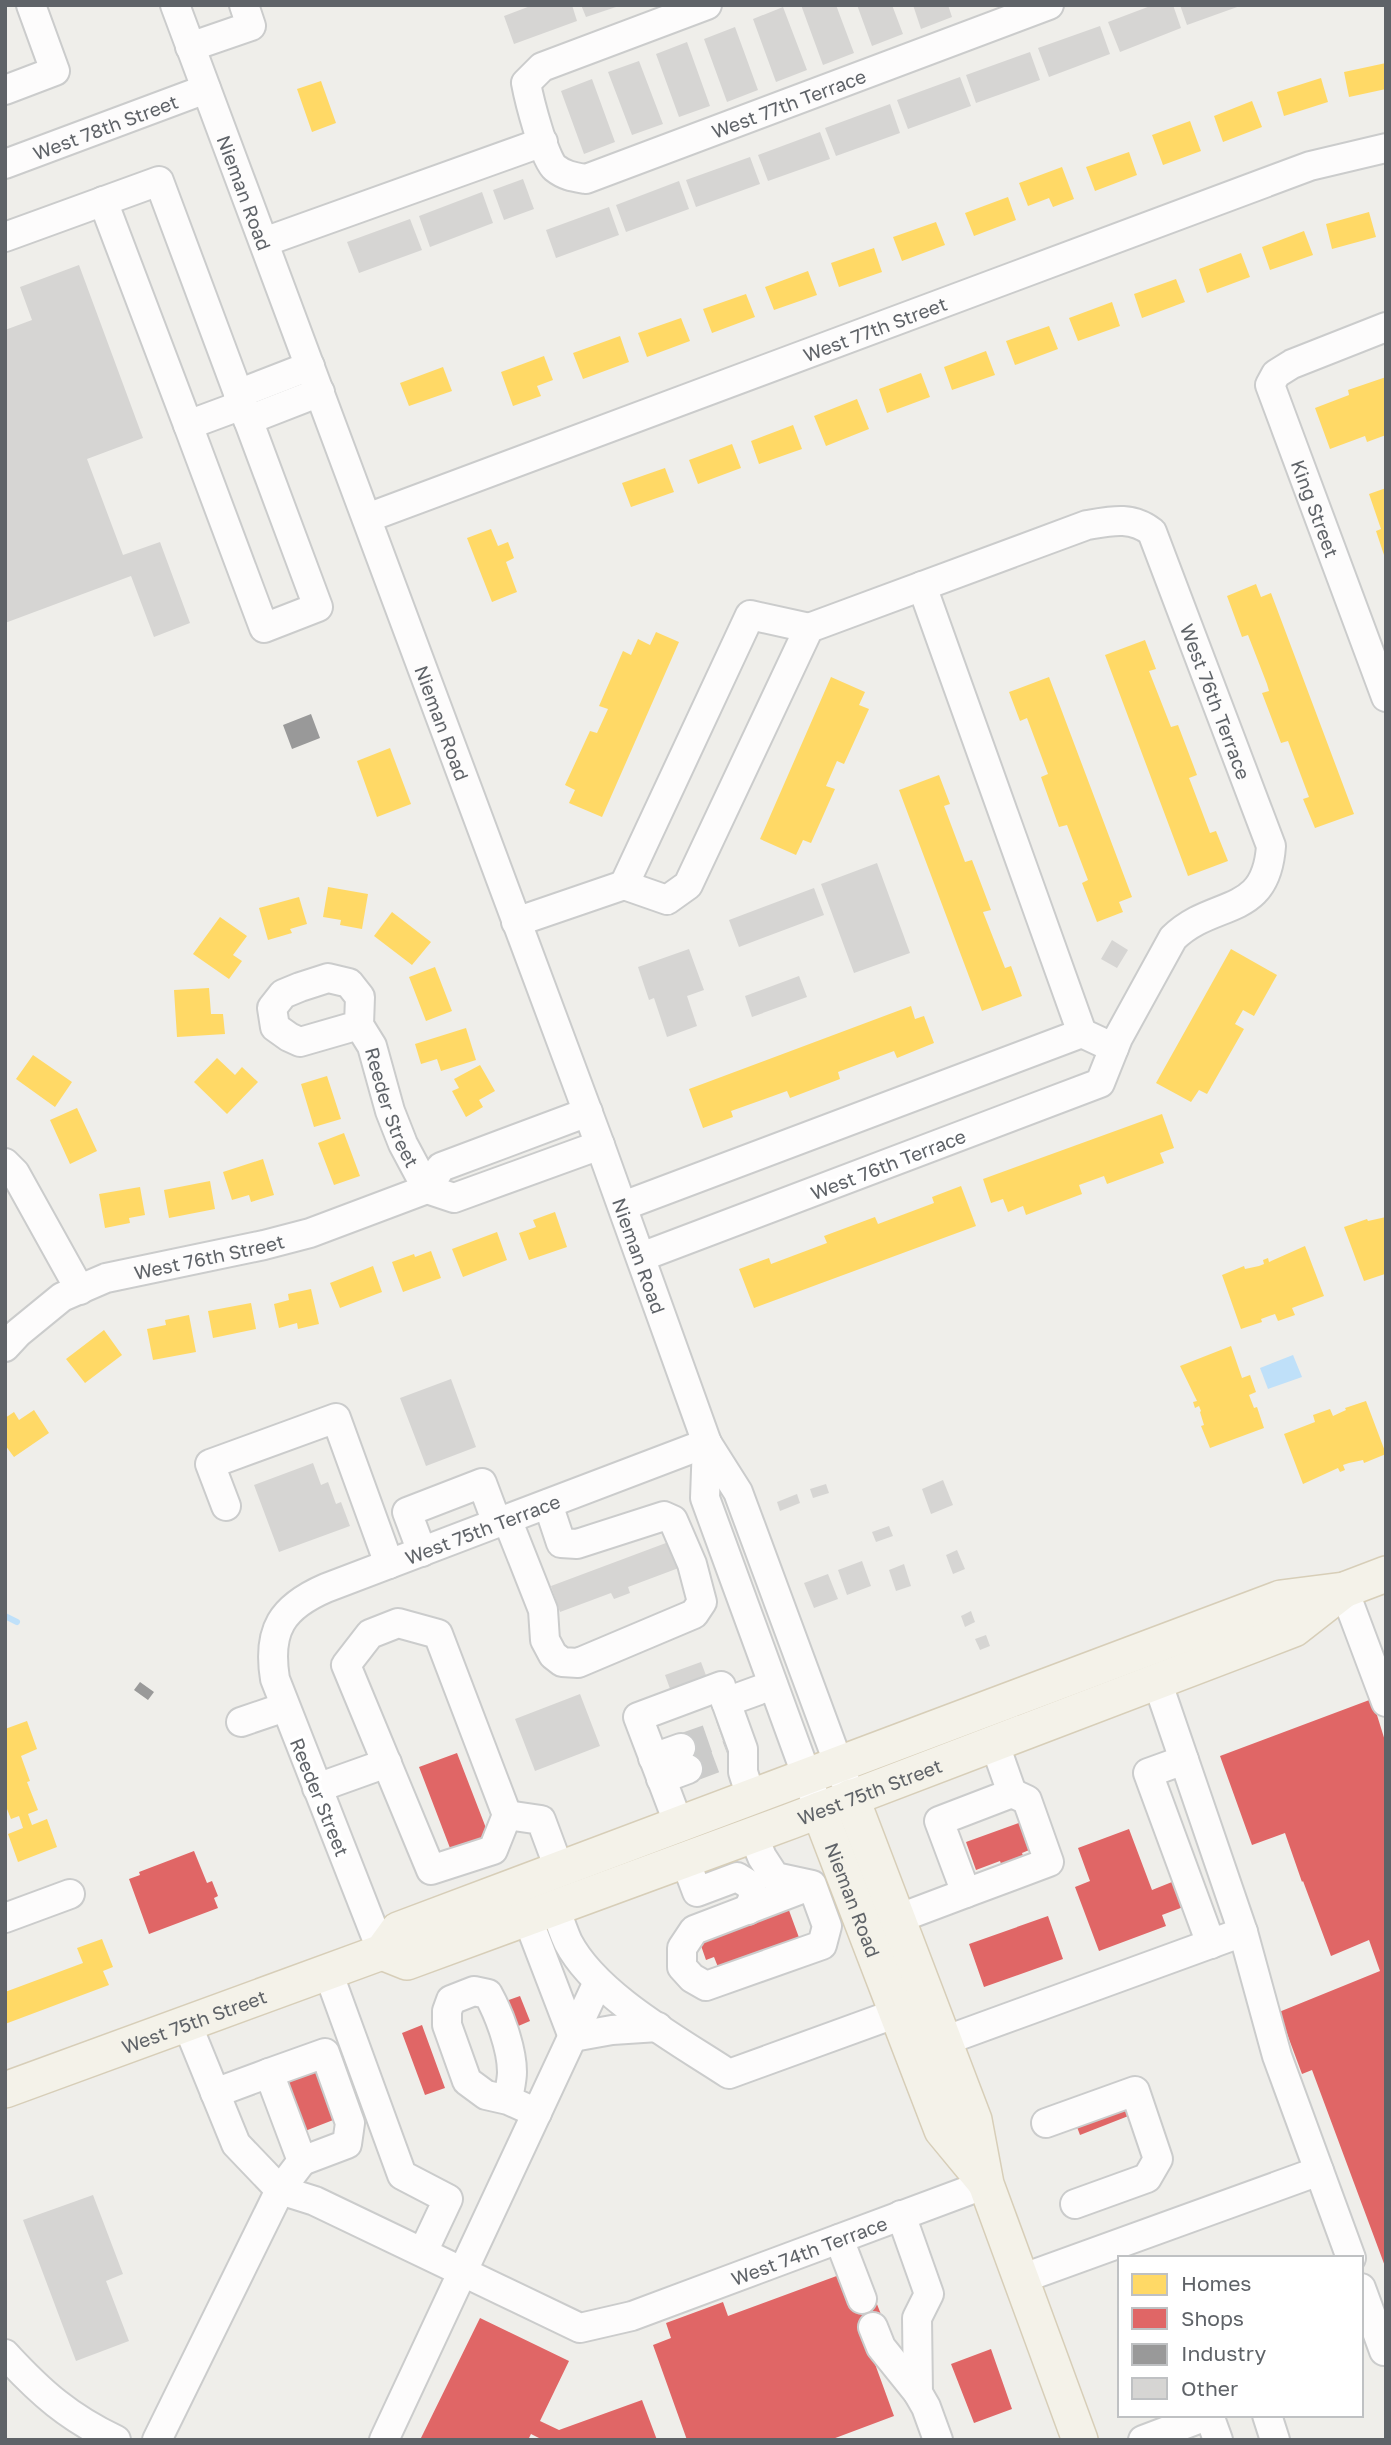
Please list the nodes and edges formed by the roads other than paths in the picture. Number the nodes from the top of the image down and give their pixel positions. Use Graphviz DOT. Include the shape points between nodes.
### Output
graph roads {
  1 [pos="31,5"];
  2 [pos="175,5"];
  3 [pos="244,5"];
  4 [pos="706,5"];
  5 [pos="1049,5"];
  6 [pos="190,47"];
  7 [pos="206,89"];
  8 [pos="5,90"];
  9 [pos="543,142"];
  10 [pos="1386,148"];
  11 [pos="5,164"];
  12 [pos="103,201"];
  13 [pos="5,237"];
  14 [pos="264,242"];
  15 [pos="1386,327"];
  16 [pos="310,366"];
  17 [pos="320,392"];
  18 [pos="243,406"];
  19 [pos="188,425"];
  20 [pos="367,518"];
  21 [pos="922,586"];
  22 [pos="809,628"];
  23 [pos="1386,697"];
  24 [pos="624,885"];
  25 [pos="516,922"];
  26 [pos="359,1024"];
  27 [pos="1082,1033"];
  28 [pos="1114,1048"];
  29 [pos="588,1112"];
  30 [pos="600,1145"];
  31 [pos="5,1163"];
  32 [pos="427,1189"];
  33 [pos="622,1206"];
  34 [pos="641,1257"];
  35 [pos="80,1290"];
  36 [pos="5,1347"];
  37 [pos="706,1443"];
  38 [pos="548,1504"];
  39 [pos="226,1506"];
  40 [pos="502,1521"];
  41 [pos="422,1552"];
  42 [pos="388,1564"];
  43 [pos="1386,1574"];
  44 [pos="1344,1590"];
  45 [pos="274,1638"];
  46 [pos="1157,1681"];
  47 [pos="773,1685"];
  48 [pos="726,1702"];
  49 [pos="1386,1702"];
  50 [pos="285,1707"];
  51 [pos="241,1722"];
  52 [pos="994,1742"];
  53 [pos="684,1759"];
  54 [pos="1184,1760"];
  55 [pos="387,1763"];
  56 [pos="657,1769"];
  57 [pos="822,1770"];
  58 [pos="317,1788"];
  59 [pos="1012,1793"];
  60 [pos="751,1797"];
  61 [pos="851,1797"];
  62 [pos="819,1810"];
  63 [pos="506,1815"];
  64 [pos="679,1825"];
  65 [pos="753,1835"];
  66 [pos="685,1860"];
  67 [pos="560,1871"];
  68 [pos="812,1885"];
  69 [pos="966,1893"];
  70 [pos="70,1894"];
  71 [pos="748,1910"];
  72 [pos="541,1912"];
  73 [pos="5,1918"];
  74 [pos="897,1919"];
  75 [pos="843,1920"];
  76 [pos="1243,1932"];
  77 [pos="1210,1944"];
  78 [pos="382,1952"];
  79 [pos="328,1972"];
  80 [pos="598,1982"];
  81 [pos="897,2012"];
  82 [pos="187,2024"];
  83 [pos="658,2027"];
  84 [pos="573,2037"];
  85 [pos="944,2041"];
  86 [pos="269,2073"];
  87 [pos="5,2090"];
  88 [pos="215,2092"];
  89 [pos="508,2100"];
  90 [pos="537,2113"];
  91 [pos="1046,2123"];
  92 [pos="302,2161"];
  93 [pos="1319,2171"];
  94 [pos="986,2184"];
  95 [pos="280,2190"];
  96 [pos="1075,2204"];
  97 [pos="901,2216"];
  98 [pos="839,2239"];
  99 [pos="423,2252"];
  100 [pos="1350,2256"];
  101 [pos="463,2271"];
  102 [pos="1021,2278"];
  103 [pos="1371,2293"];
  104 [pos="862,2299"];
  105 [pos="873,2327"];
  106 [pos="1377,2353"];
  107 [pos="5,2354"];
  108 [pos="918,2393"];
  109 [pos="1204,2417"];
  110 [pos="1210,2417"];
  111 [pos="1268,2417"];
  112 [pos="116,2440"];
  113 [pos="157,2440"];
  114 [pos="384,2440"];
  115 [pos="938,2440"];
  116 [pos="1080,2440"];
  117 [pos="1143,2440"];
  118 [pos="1218,2440"];
  119 [pos="1275,2440"];
  1 -- 8 [label="street" via="55,71"];
  2 -- 6 [label="street, Nieman Road"];
  3 -- 6 [label="street" via="251,26"];
  4 -- 9 [label="street, West 77th Terrace" via="542,66 526,83"];
  5 -- 9 [label="street, West 77th Terrace" via="586,179 566,176 552,166"];
  6 -- 7 [label="street, Nieman Road"];
  7 -- 11 [label="street, West 78th Street"];
  7 -- 14 [label="street, Nieman Road"];
  9 -- 14 [label="street"];
  10 -- 20 [label="street, West 77th Street" via="1310,166"];
  12 -- 13 [label="street"];
  12 -- 18 [label="street" via="159,181"];
  12 -- 19 [label="street"];
  14 -- 16 [label="street, Nieman Road"];
  15 -- 23 [label="street, King Street" via="1292,364 1276,374 1270,386"];
  16 -- 17 [label="street, Nieman Road"];
  16 -- 18 [label="street"];
  17 -- 18 [label="street"];
  17 -- 20 [label="street, Nieman Road"];
  18 -- 19 [label="street"];
  18 -- 19 [label="street" via="318,607 264,628"];
  20 -- 25 [label="street, Nieman Road"];
  21 -- 22 [label="street, West 76th Terrace"];
  21 -- 27 [label="street"];
  21 -- 28 [label="street, West 76th Terrace" via="1111,520 1143,525 1158,544 1271,846 1270,860 1255,893 1173,937"];
  22 -- 24 [label="street" via="688,885 667,900"];
  22 -- 24 [label="street" via="750,615"];
  24 -- 25 [label="street"];
  25 -- 29 [label="street, Nieman Road"];
  26 -- 32 [label="street, Reeder Street" via="372,1046 403,1144"];
  27 -- 28 [label="street"];
  27 -- 33 [label="street"];
  28 -- 34 [label="street, West 76th Terrace" via="1100,1083"];
  29 -- 30 [label="street, Nieman Road"];
  29 -- 32 [label="street, West 76th Street" via="441,1167"];
  30 -- 32 [label="street" via="454,1198"];
  30 -- 33 [label="street, Nieman Road"];
  31 -- 35 [label="street" via="15,1173"];
  32 -- 35 [label="street, West 76th Street" via="310,1233 106,1278"];
  33 -- 34 [label="street, Nieman Road"];
  34 -- 37 [label="street, Nieman Road"];
  35 -- 36 [label="street, West 76th Street" via="62,1297"];
  37 -- 38 [label="street, West 75th Terrace"];
  37 -- 47 [label="street, Nieman Road" via="705,1498"];
  37 -- 57 [label="street, Nieman Road" via="738,1492"];
  38 -- 40 [label="street, West 75th Terrace"];
  38 -- 40 [label="street" via="561,1543 577,1545 664,1516 673,1520 702,1602 694,1614 578,1663 562,1662 545,1640 544,1610"];
  39 -- 42 [label="street" via="210,1464 336,1418"];
  40 -- 41 [label="street, West 75th Terrace"];
  40 -- 41 [label="street" via="482,1483 407,1512"];
  41 -- 42 [label="street, West 75th Terrace"];
  42 -- 45 [label="street, West 75th Terrace" via="304,1598 287,1613"];
  43 -- 44 [label="main road, West 75th Street"];
  44 -- 46 [label="main road, West 75th Street" via="1294,1629"];
  44 -- 49 [label="street"];
  44 -- 57 [label="main road, West 75th Street" via="1281,1598"];
  45 -- 50 [label="street, Reeder Street" via="275,1679"];
  46 -- 52 [label="main road, West 75th Street"];
  46 -- 54 [label="street"];
  47 -- 48 [label="street"];
  47 -- 57 [label="street, Nieman Road"];
  48 -- 56 [label="street" via="721,1686 638,1717"];
  48 -- 60 [label="street" via="732,1741"];
  50 -- 51 [label="street"];
  50 -- 58 [label="street, Reeder Street"];
  52 -- 59 [label="street"];
  52 -- 61 [label="main road, West 75th Street"];
  53 -- 56 [label="street"];
  54 -- 76 [label="street"];
  54 -- 77 [label="street" via="1148,1773"];
  55 -- 58 [label="street"];
  55 -- 63 [label="street" via="431,1870 494,1850"];
  55 -- 63 [label="street" via="346,1665 370,1634 398,1623 438,1634"];
  56 -- 64 [label="street"];
  57 -- 60 [label="main road, West 75th Street"];
  57 -- 61 [label="street, Nieman Road"];
  57 -- 62 [label="street, Nieman Road"];
  58 -- 78 [label="street, Reeder Street"];
  59 -- 69 [label="street" via="939,1821"];
  59 -- 69 [label="street" via="1027,1800 1049,1862"];
  60 -- 64 [label="main road, West 75th Street"];
  61 -- 62 [label="main road, West 75th Street"];
  61 -- 74 [label="main road, Nieman Road"];
  62 -- 65 [label="main road, West 75th Street"];
  62 -- 75 [label="main road, Nieman Road"];
  63 -- 67 [label="street" via="541,1819"];
  64 -- 67 [label="main road, West 75th Street"];
  65 -- 66 [label="main road, West 75th Street"];
  65 -- 68 [label="street" via="775,1877"];
  66 -- 71 [label="street" via="697,1892 737,1877 750,1885 754,1896"];
  66 -- 72 [label="main road, West 75th Street"];
  67 -- 78 [label="main road, West 75th Street" via="398,1930"];
  68 -- 71 [label="street"];
  68 -- 75 [label="street"];
  69 -- 74 [label="street"];
  70 -- 73 [label="street"];
  71 -- 75 [label="street" via="694,1930 682,1948 682,1967 692,1978 706,1986 822,1945"];
  72 -- 78 [label="main road, West 75th Street" via="407,1962"];
  72 -- 80 [label="street"];
  72 -- 84 [label="street"];
  74 -- 85 [label="main road, Nieman Road"];
  75 -- 81 [label="main road, Nieman Road"];
  76 -- 77 [label="street"];
  76 -- 93 [label="street" via="1277,2056"];
  77 -- 85 [label="street"];
  78 -- 79 [label="main road, West 75th Street"];
  79 -- 82 [label="main road, West 75th Street"];
  79 -- 99 [label="street" via="402,2175 448,2199"];
  80 -- 83 [label="street"];
  80 -- 84 [label="street"];
  81 -- 83 [label="street" via="729,2074"];
  81 -- 94 [label="main road, Nieman Road" via="942,2130"];
  82 -- 87 [label="main road, West 75th Street"];
  82 -- 88 [label="street"];
  83 -- 84 [label="street"];
  84 -- 90 [label="street"];
  85 -- 94 [label="main road, Nieman Road" via="974,2120"];
  86 -- 88 [label="street"];
  86 -- 92 [label="street"];
  86 -- 92 [label="street" via="325,2053 350,2123 347,2144"];
  88 -- 95 [label="street" via="236,2144"];
  89 -- 89 [label="street" via="512,2072 498,2011 488,1993 474,1990 451,2000 447,2025 467,2081 486,2095"];
  89 -- 90 [label="street"];
  90 -- 101 [label="street"];
  91 -- 96 [label="street" via="1135,2091 1158,2159 1147,2178"];
  92 -- 95 [label="street"];
  93 -- 100 [label="street"];
  93 -- 102 [label="street"];
  94 -- 97 [label="street, West 74th Terrace"];
  94 -- 102 [label="main road, Nieman Road"];
  95 -- 99 [label="street, West 74th Terrace" via="315,2201"];
  95 -- 113 [label="street"];
  97 -- 98 [label="street, West 74th Terrace"];
  97 -- 108 [label="street" via="929,2294 917,2318"];
  98 -- 101 [label="street, West 74th Terrace" via="632,2316 580,2328"];
  98 -- 104 [label="street"];
  99 -- 101 [label="street, West 74th Terrace"];
  101 -- 114 [label="street"];
  102 -- 116 [label="main road, Nieman Road"];
  103 -- 106 [label="street"];
  105 -- 108 [label="street" via="881,2347"];
  107 -- 112 [label="street" via="41,2392 85,2425"];
  108 -- 115 [label="street"];
  109 -- 117 [label="street"];
  110 -- 118 [label="street"];
  111 -- 119 [label="street"];
}
